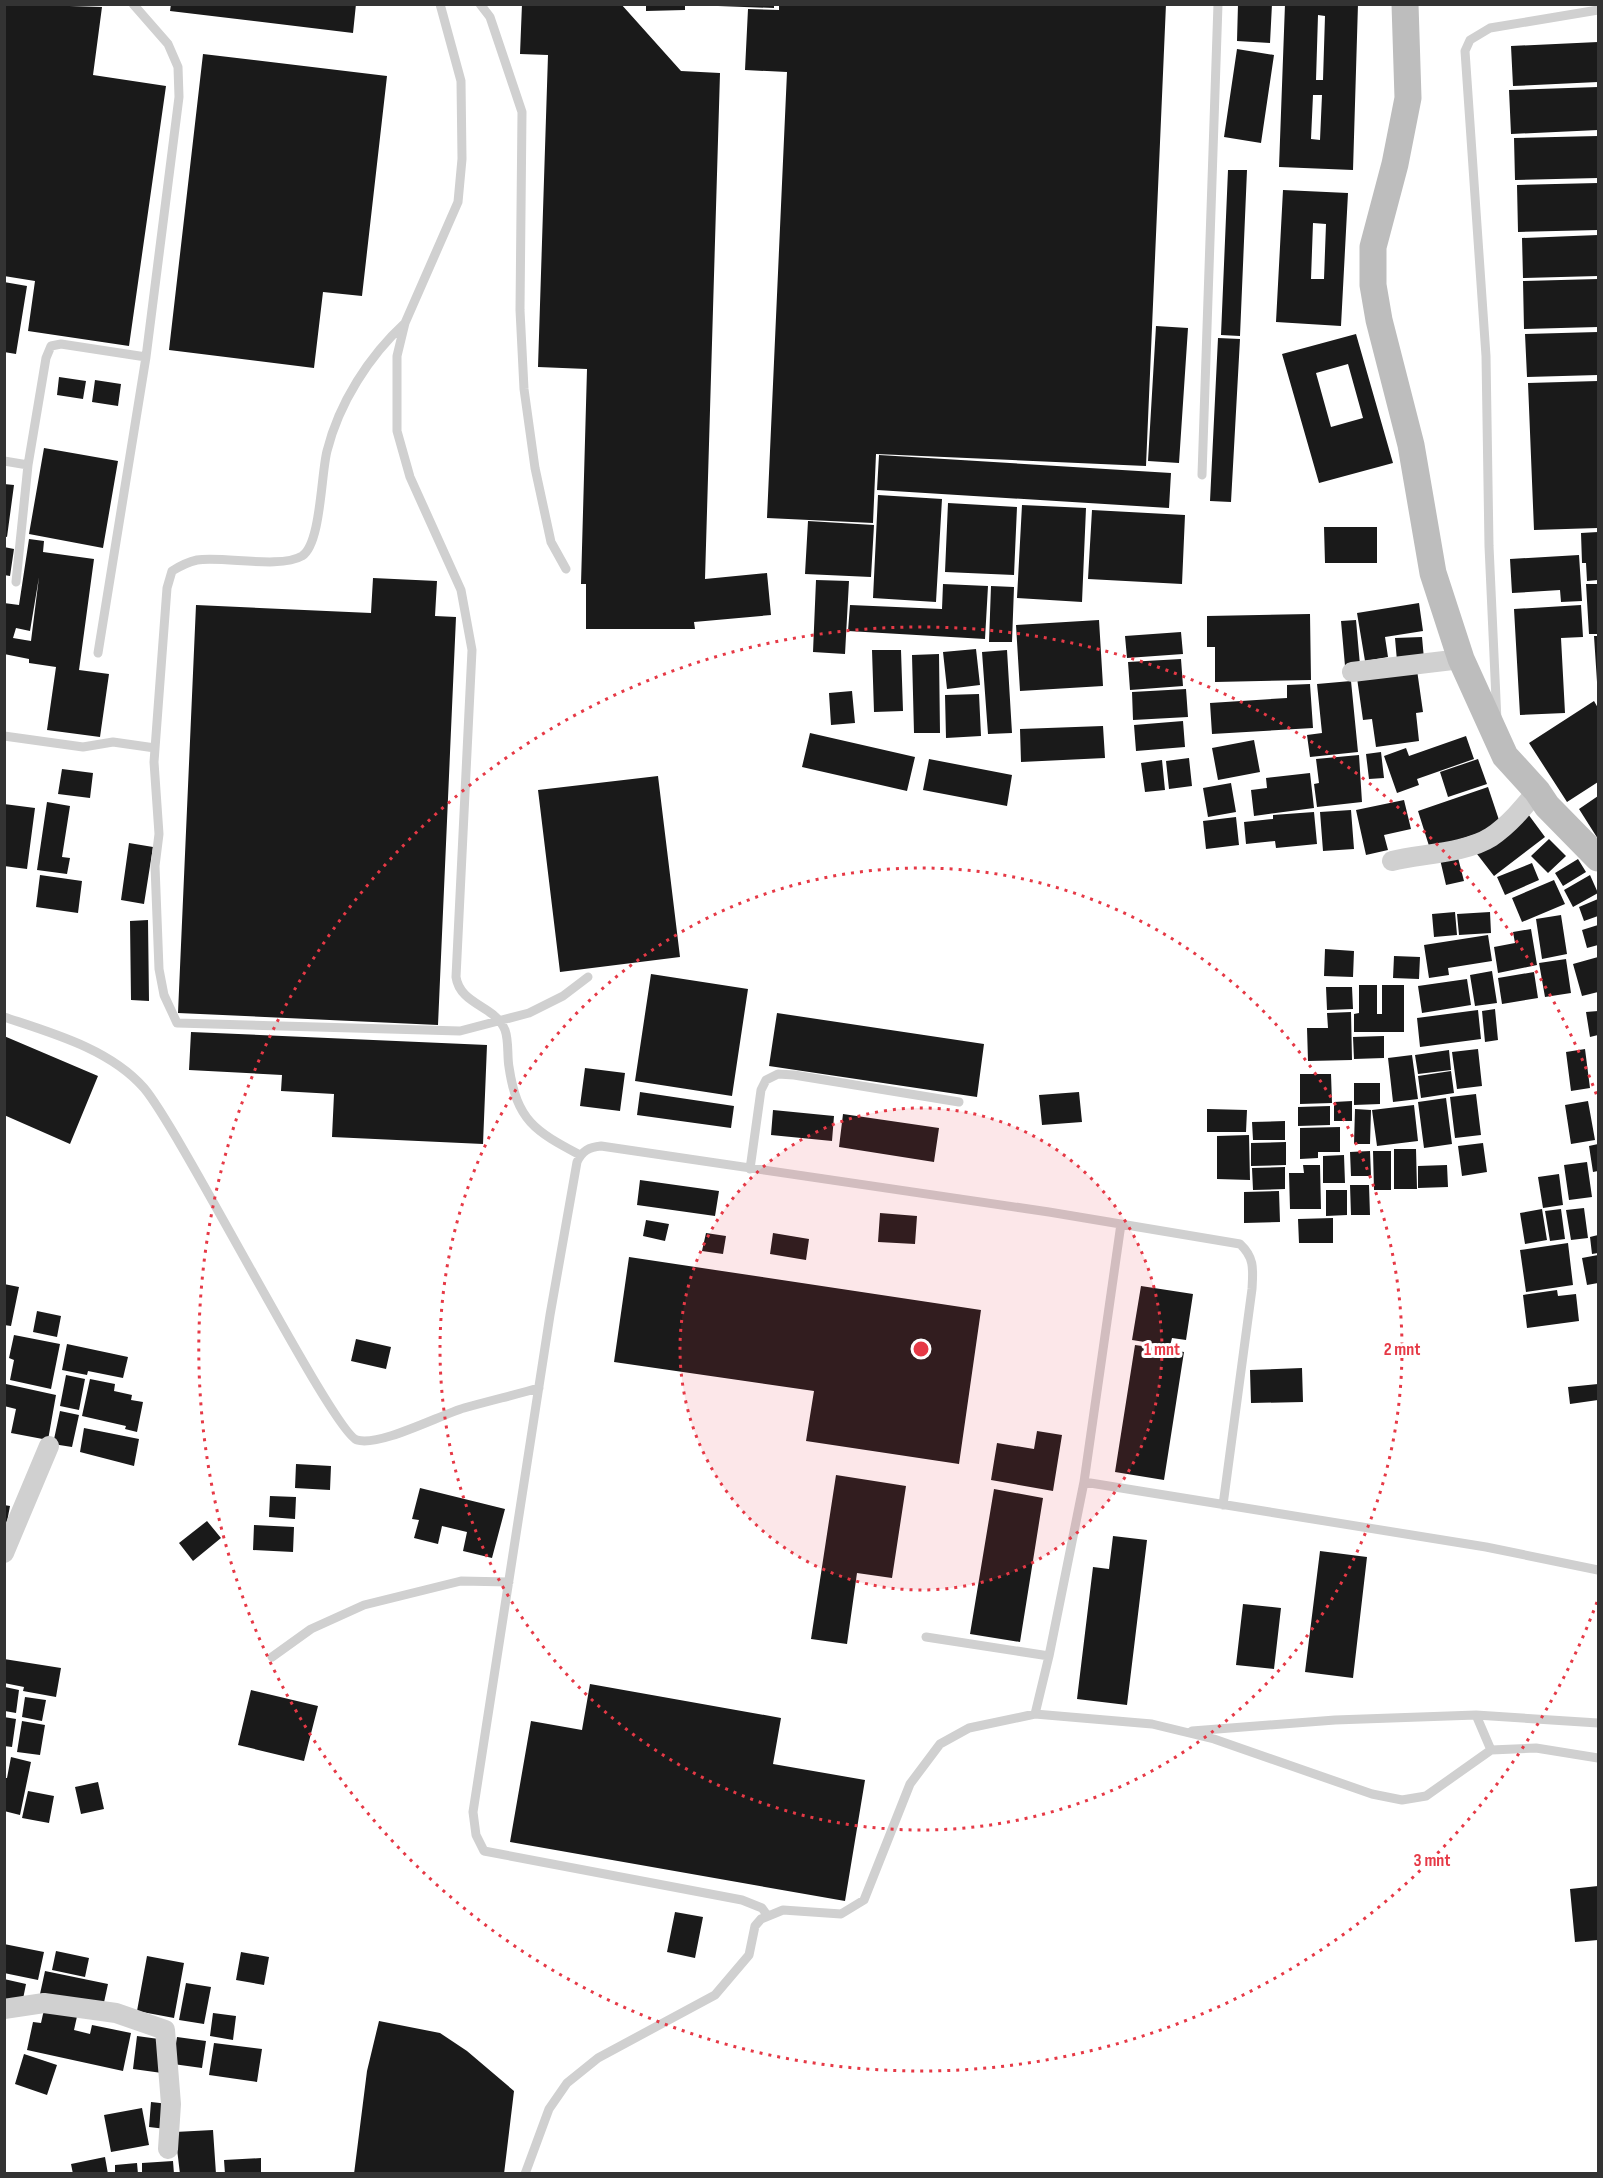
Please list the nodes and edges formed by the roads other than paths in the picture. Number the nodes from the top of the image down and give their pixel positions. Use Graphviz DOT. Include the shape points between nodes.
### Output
graph roads {
  1 [pos="133,4"];
  2 [pos="440,4"];
  3 [pos="480,4"];
  4 [pos="1218,4"];
  5 [pos="1405,4"];
  6 [pos="1599,10"];
  7 [pos="405,323"];
  8 [pos="146,357"];
  9 [pos="4,461"];
  10 [pos="28,465"];
  11 [pos="1202,475"];
  12 [pos="566,569"];
  13 [pos="16,582"];
  14 [pos="98,652"];
  15 [pos="1461,659"];
  16 [pos="1352,672"];
  17 [pos="4,736"];
  18 [pos="1496,738"];
  19 [pos="155,748"];
  20 [pos="1537,791"];
  21 [pos="1599,858"];
  22 [pos="1392,861"];
  23 [pos="588,976"];
  24 [pos="4,1017"];
  25 [pos="497,1019"];
  26 [pos="959,1102"];
  27 [pos="580,1155"];
  28 [pos="750,1169"];
  29 [pos="1121,1224"];
  30 [pos="538,1388"];
  31 [pos="49,1446"];
  32 [pos="1084,1482"];
  33 [pos="1223,1505"];
  34 [pos="4,1553"];
  35 [pos="1599,1570"];
  36 [pos="509,1582"];
  37 [pos="926,1636"];
  38 [pos="1049,1656"];
  39 [pos="272,1657"];
  40 [pos="1035,1714"];
  41 [pos="1476,1715"];
  42 [pos="1599,1723"];
  43 [pos="1180,1732"];
  44 [pos="1491,1750"];
  45 [pos="1599,1758"];
  46 [pos="767,1915"];
  47 [pos="4,2009"];
  48 [pos="168,2149"];
  49 [pos="525,2174"];
  1 -- 8 [label="lane" via="168,45 178,66"];
  2 -- 7 [label="lane" via="461,81 458,202"];
  3 -- 12 [label="lane" via="490,17 522,112 520,310 524,389 551,542"];
  4 -- 11 [label="lane"];
  5 -- 15 [label="street" via="1408,98 1374,247 1373,285 1411,445 1433,573"];
  6 -- 18 [label="lane" via="1490,28 1470,40 1465,51 1486,356"];
  7 -- 19 [label="lane" via="381,345 336,423 326,451 313,542 303,555 288,560 199,560 172,571 167,588"];
  7 -- 25 [label="lane" via="397,357 397,431 410,477 461,590 472,650 456,977 462,993"];
  8 -- 10 [label="lane" via="61,344 51,346"];
  8 -- 14 [label="lane"];
  9 -- 10 [label="lane"];
  10 -- 13 [label="lane"];
  15 -- 16 [label="street"];
  15 -- 18 [label="street"];
  17 -- 19 [label="lane" via="83,747 113,741"];
  18 -- 20 [label="street" via="1505,756"];
  19 -- 25 [label="lane" via="159,969 164,995 177,1023 460,1031"];
  20 -- 21 [label="street"];
  20 -- 22 [label="street" via="1515,817 1490,837 1470,846"];
  23 -- 25 [label="lane" via="563,996 529,1012"];
  24 -- 30 [label="lane" via="114,1061 144,1088 316,1383 354,1439 366,1442 462,1408"];
  25 -- 27 [label="lane" via="505,1030 516,1099 528,1122 546,1137"];
  26 -- 28 [label="lane" via="778,1074 766,1080 761,1090"];
  27 -- 28 [label="lane" via="601,1146"];
  27 -- 30 [label="lane"];
  28 -- 29 [label="lane"];
  29 -- 32 [label="lane"];
  29 -- 33 [label="lane" via="1240,1244 1250,1253 1254,1267 1252,1289"];
  30 -- 36 [label="lane"];
  31 -- 34 [label="street"];
  32 -- 33 [label="lane"];
  32 -- 38 [label="lane"];
  33 -- 35 [label="lane" via="1486,1547"];
  36 -- 39 [label="lane" via="461,1581 364,1605 311,1629"];
  36 -- 46 [label="lane" via="473,1812 476,1835 484,1851 742,1900 762,1908"];
  37 -- 38 [label="lane"];
  38 -- 40 [label="lane"];
  40 -- 43 [label="lane" via="1152,1724"];
  40 -- 46 [label="lane" via="969,1728 940,1744 910,1784 869,1891 855,1908 841,1914 783,1910"];
  41 -- 42 [label="lane"];
  41 -- 43 [label="lane" via="1335,1720"];
  41 -- 44 [label="lane"];
  43 -- 44 [label="lane" via="1214,1738 1372,1794 1402,1800 1426,1796"];
  44 -- 45 [label="lane" via="1536,1748"];
  46 -- 49 [label="lane" via="755,1926 749,1955 716,1995 598,2058 567,2083 549,2109"];
  47 -- 48 [label="street" via="44,2003 116,2013 165,2030 171,2104"];
}
